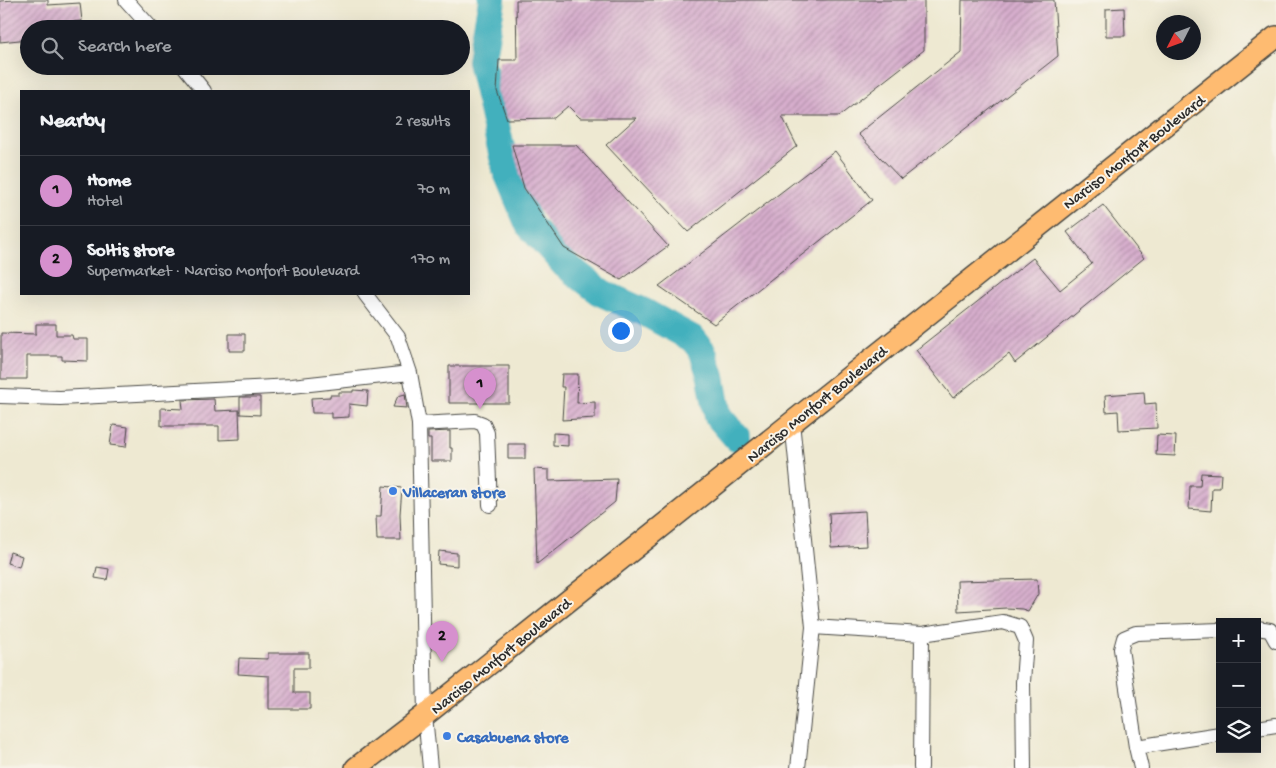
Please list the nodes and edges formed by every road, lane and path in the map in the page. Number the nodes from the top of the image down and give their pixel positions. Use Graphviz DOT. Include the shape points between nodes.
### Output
graph roads {
  1 [pos="126,0"];
  2 [pos="144,20"];
  3 [pos="1276,37"];
  4 [pos="191,75"];
  5 [pos="203,90"];
  6 [pos="366,295"];
  7 [pos="410,373"];
  8 [pos="0,396"];
  9 [pos="792,422"];
  10 [pos="419,424"];
  11 [pos="490,505"];
  12 [pos="813,627"];
  13 [pos="1261,629"];
  14 [pos="1216,630"];
  15 [pos="922,634"];
  16 [pos="1276,641"];
  17 [pos="425,715"];
  18 [pos="1276,725"];
  19 [pos="1261,727"];
  20 [pos="1216,735"];
  21 [pos="1136,747"];
  22 [pos="356,768"];
  23 [pos="430,768"];
  24 [pos="798,768"];
  25 [pos="921,768"];
  26 [pos="1024,768"];
  27 [pos="1141,768"];
  1 -- 2 [label="street"];
  3 -- 9 [label="main road, Narciso Monfort Boulevard"];
  4 -- 5 [label="street"];
  6 -- 7 [label="street" via="398,337"];
  7 -- 8 [label="street" via="292,386 60,398"];
  7 -- 10 [label="street"];
  9 -- 12 [label="street"];
  9 -- 17 [label="main road, Narciso Monfort Boulevard"];
  10 -- 11 [label="street" via="475,420 483,424 487,433"];
  10 -- 17 [label="street"];
  12 -- 15 [label="street"];
  12 -- 24 [label="street"];
  13 -- 16 [label="street" via="1270,630"];
  14 -- 21 [label="street" via="1136,633 1124,638 1121,649"];
  15 -- 25 [label="street"];
  15 -- 26 [label="street" via="1003,622 1020,627 1026,641"];
  17 -- 22 [label="main road, Narciso Monfort Boulevard"];
  17 -- 23 [label="street"];
  18 -- 19 [label="street"];
  20 -- 21 [label="street"];
  21 -- 27 [label="street"];
}
